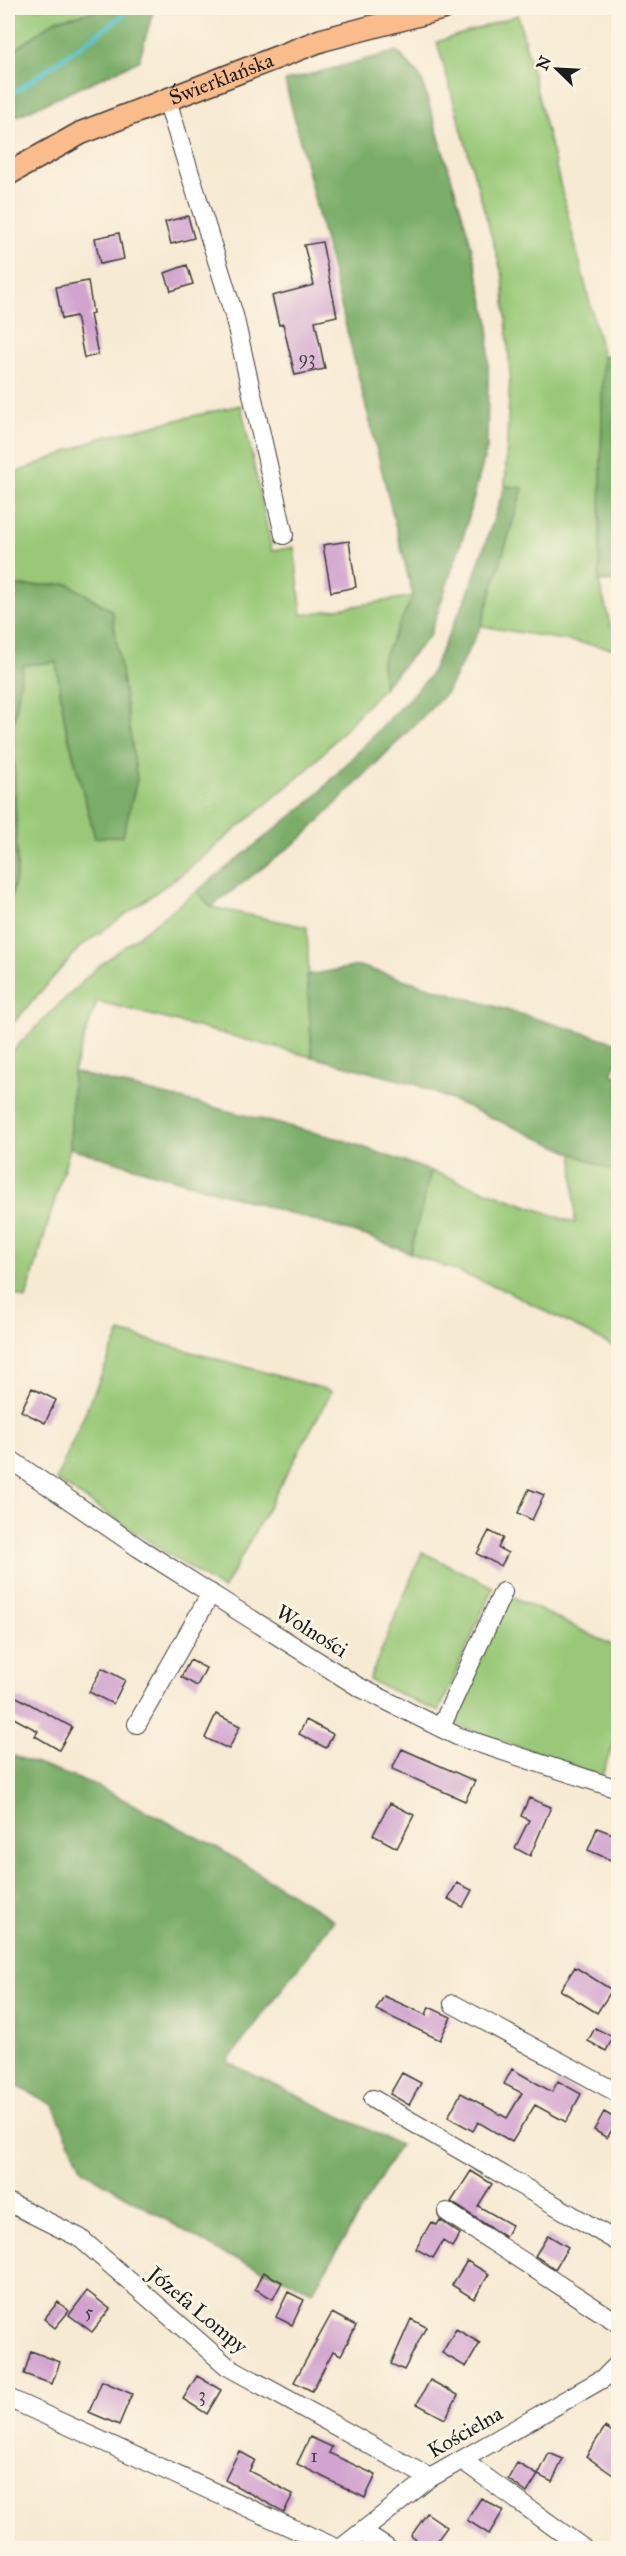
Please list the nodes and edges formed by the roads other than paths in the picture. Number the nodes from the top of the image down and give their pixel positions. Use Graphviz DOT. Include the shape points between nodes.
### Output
graph roads {
  1 [pos="444,8"];
  2 [pos="166,100"];
  3 [pos="8,174"];
  4 [pos="284,535"];
  5 [pos="8,1458"];
  6 [pos="503,1592"];
  7 [pos="211,1593"];
  8 [pos="136,1724"];
  9 [pos="441,1727"];
  10 [pos="618,1789"];
  11 [pos="453,2004"];
  12 [pos="618,2093"];
  13 [pos="373,2099"];
  14 [pos="8,2202"];
  15 [pos="447,2212"];
  16 [pos="618,2242"];
  17 [pos="618,2323"];
  18 [pos="618,2364"];
  19 [pos="8,2398"];
  20 [pos="462,2460"];
  21 [pos="430,2478"];
  22 [pos="362,2532"];
  23 [pos="336,2548"];
  24 [pos="341,2548"];
  25 [pos="387,2548"];
  26 [pos="583,2548"];
  1 -- 2 [label="main road, Świerklańska" via="322,40"];
  2 -- 3 [label="main road, Świerklańska" via="81,132"];
  2 -- 4 [label="street" via="234,315"];
  5 -- 7 [label="street, Wolności"];
  6 -- 9 [label="street"];
  7 -- 8 [label="street"];
  7 -- 9 [label="street, Wolności" via="357,1686"];
  9 -- 10 [label="street, Wolności" via="457,1736"];
  11 -- 12 [label="street"];
  13 -- 16 [label="street"];
  14 -- 21 [label="street, Józefa Lompy" via="80,2238 227,2366"];
  15 -- 17 [label="street"];
  18 -- 20 [label="street, Kościelna" via="604,2378"];
  19 -- 23 [label="street"];
  20 -- 21 [label="street, Kościelna"];
  20 -- 26 [label="street"];
  21 -- 22 [label="street, Kościelna"];
  22 -- 24 [label="street, Kościelna"];
  22 -- 25 [label="street"];
}
